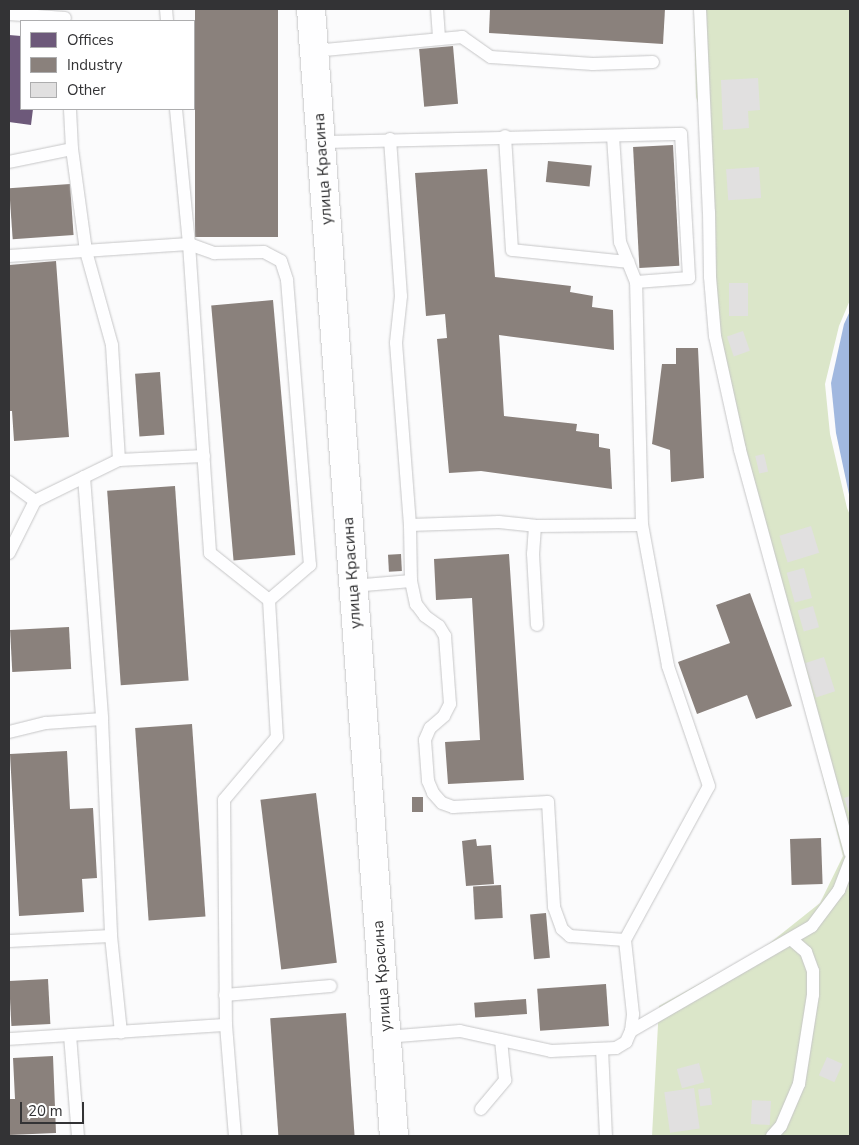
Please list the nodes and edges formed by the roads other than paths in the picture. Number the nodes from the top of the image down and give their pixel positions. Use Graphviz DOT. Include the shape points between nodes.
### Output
graph roads {
  1 [pos="311,9"];
  2 [pos="437,9"];
  3 [pos="700,9"];
  4 [pos="9,14"];
  5 [pos="65,16"];
  6 [pos="439,39"];
  7 [pos="314,51"];
  8 [pos="653,62"];
  9 [pos="70,110"];
  10 [pos="176,110"];
  11 [pos="505,136"];
  12 [pos="612,136"];
  13 [pos="390,139"];
  14 [pos="321,142"];
  15 [pos="72,149"];
  16 [pos="9,162"];
  17 [pos="190,244"];
  18 [pos="86,251"];
  19 [pos="9,256"];
  20 [pos="628,262"];
  21 [pos="636,282"];
  22 [pos="204,456"];
  23 [pos="119,460"];
  24 [pos="84,477"];
  25 [pos="9,482"];
  26 [pos="35,501"];
  27 [pos="642,525"];
  28 [pos="410,526"];
  29 [pos="535,526"];
  30 [pos="9,553"];
  31 [pos="411,581"];
  32 [pos="353,586"];
  33 [pos="269,600"];
  34 [pos="537,626"];
  35 [pos="102,719"];
  36 [pos="9,732"];
  37 [pos="850,853"];
  38 [pos="850,861"];
  39 [pos="111,936"];
  40 [pos="791,939"];
  41 [pos="625,940"];
  42 [pos="9,941"];
  43 [pos="331,986"];
  44 [pos="226,995"];
  45 [pos="226,1025"];
  46 [pos="631,1031"];
  47 [pos="121,1032"];
  48 [pos="70,1035"];
  49 [pos="386,1037"];
  50 [pos="9,1039"];
  51 [pos="502,1040"];
  52 [pos="602,1049"];
  53 [pos="481,1109"];
  54 [pos="78,1136"];
  55 [pos="236,1136"];
  56 [pos="394,1136"];
  57 [pos="606,1136"];
  58 [pos="772,1136"];
  1 -- 7 [label="main road, улица Красина"];
  2 -- 6 [label="lane"];
  3 -- 37 [label="lane" via="715,336 740,450"];
  4 -- 5 [label="lane"];
  6 -- 7 [label="lane"];
  6 -- 8 [label="lane" via="462,37 491,58 593,64"];
  7 -- 14 [label="main road, улица Красина"];
  9 -- 15 [label="lane"];
  10 -- 17 [label="lane"];
  11 -- 12 [label="lane"];
  11 -- 13 [label="lane"];
  11 -- 20 [label="lane" via="512,250"];
  12 -- 20 [label="lane" via="620,242"];
  12 -- 21 [label="lane" via="681,134 689,278"];
  13 -- 14 [label="lane"];
  13 -- 28 [label="lane" via="402,296 396,343"];
  14 -- 32 [label="main road, улица Красина"];
  15 -- 16 [label="lane"];
  15 -- 18 [label="lane"];
  17 -- 18 [label="lane"];
  17 -- 22 [label="lane"];
  17 -- 33 [label="lane" via="214,253 264,252 281,261 287,280 310,565"];
  18 -- 19 [label="lane"];
  18 -- 23 [label="lane" via="112,345"];
  20 -- 21 [label="lane"];
  21 -- 27 [label="lane"];
  22 -- 23 [label="lane"];
  22 -- 33 [label="lane" via="210,554"];
  23 -- 24 [label="lane"];
  24 -- 26 [label="lane"];
  24 -- 35 [label="lane"];
  25 -- 26 [label="lane"];
  26 -- 30 [label="lane"];
  27 -- 29 [label="lane"];
  27 -- 41 [label="lane" via="668,666 709,786"];
  28 -- 29 [label="lane" via="499,522"];
  28 -- 31 [label="lane"];
  29 -- 34 [label="lane" via="533,554"];
  31 -- 32 [label="lane"];
  31 -- 41 [label="lane" via="416,604 445,636 450,704 444,716 430,728 425,740 428,781 433,793 442,803 453,807 548,802 554,907 562,929 570,936"];
  32 -- 49 [label="main road, улица Красина"];
  33 -- 44 [label="lane" via="277,737 224,800"];
  35 -- 36 [label="lane" via="46,723"];
  35 -- 39 [label="lane"];
  38 -- 40 [label="lane" via="828,905 812,926"];
  39 -- 42 [label="lane"];
  39 -- 47 [label="lane"];
  40 -- 46 [label="lane"];
  40 -- 58 [label="lane" via="806,952 814,971 813,995 799,1084 781,1126"];
  41 -- 46 [label="lane" via="633,1014"];
  43 -- 44 [label="lane"];
  44 -- 45 [label="lane"];
  45 -- 47 [label="lane"];
  45 -- 55 [label="lane"];
  46 -- 52 [label="lane" via="626,1042 616,1048"];
  47 -- 48 [label="lane"];
  48 -- 50 [label="lane"];
  48 -- 54 [label="lane"];
  49 -- 51 [label="lane" via="460,1030"];
  49 -- 56 [label="main road, улица Красина"];
  51 -- 52 [label="lane" via="551,1050"];
  51 -- 53 [label="lane" via="505,1080"];
  52 -- 57 [label="lane"];
}
